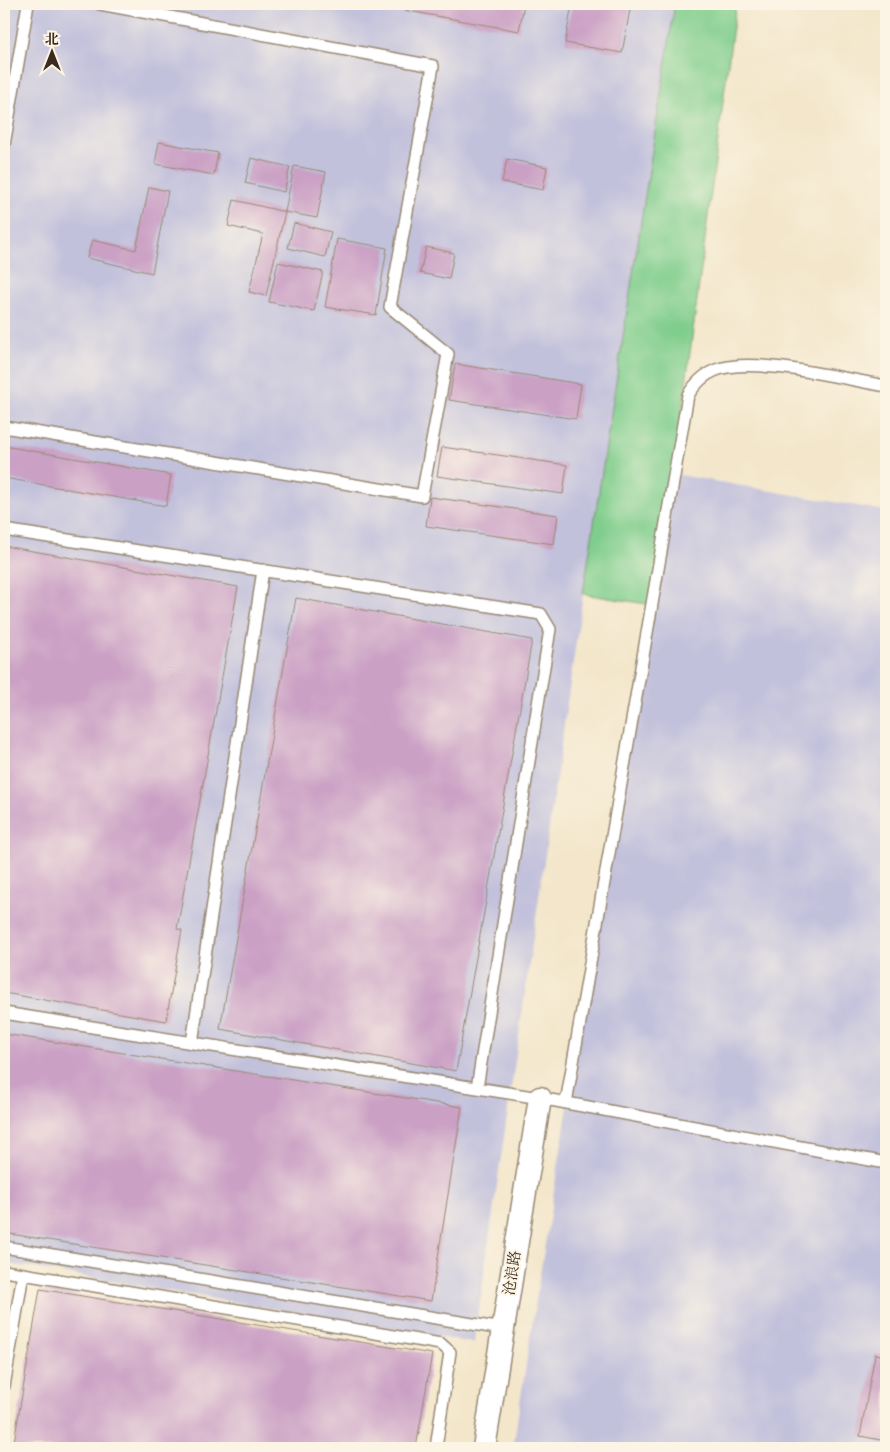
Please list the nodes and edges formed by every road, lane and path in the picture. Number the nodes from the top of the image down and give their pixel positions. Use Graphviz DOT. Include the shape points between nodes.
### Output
graph roads {
  1 [pos="28,4"];
  2 [pos="100,4"];
  3 [pos="4,145"];
  4 [pos="886,386"];
  5 [pos="4,427"];
  6 [pos="4,530"];
  7 [pos="263,570"];
  8 [pos="4,1013"];
  9 [pos="192,1043"];
  10 [pos="477,1088"];
  11 [pos="540,1098"];
  12 [pos="566,1103"];
  13 [pos="886,1163"];
  14 [pos="4,1247"];
  15 [pos="4,1271"];
  16 [pos="23,1274"];
  17 [pos="503,1329"];
  18 [pos="4,1386"];
  19 [pos="436,1448"];
  20 [pos="484,1448"];
  1 -- 3 [label="lane"];
  2 -- 5 [label="lane" via="433,66 390,307 448,354 422,496"];
  4 -- 12 [label="lane" via="747,365 715,371 696,383 688,395"];
  6 -- 7 [label="lane"];
  7 -- 9 [label="lane"];
  7 -- 10 [label="lane" via="541,614 550,629"];
  8 -- 9 [label="lane"];
  9 -- 10 [label="lane"];
  10 -- 11 [label="lane"];
  11 -- 12 [label="lane"];
  11 -- 17 [label="street, 沧浪路"];
  12 -- 13 [label="lane"];
  14 -- 17 [label="lane"];
  15 -- 16 [label="lane"];
  16 -- 18 [label="lane"];
  16 -- 19 [label="lane" via="441,1344 450,1352"];
  17 -- 20 [label="street, 沧浪路"];
}
